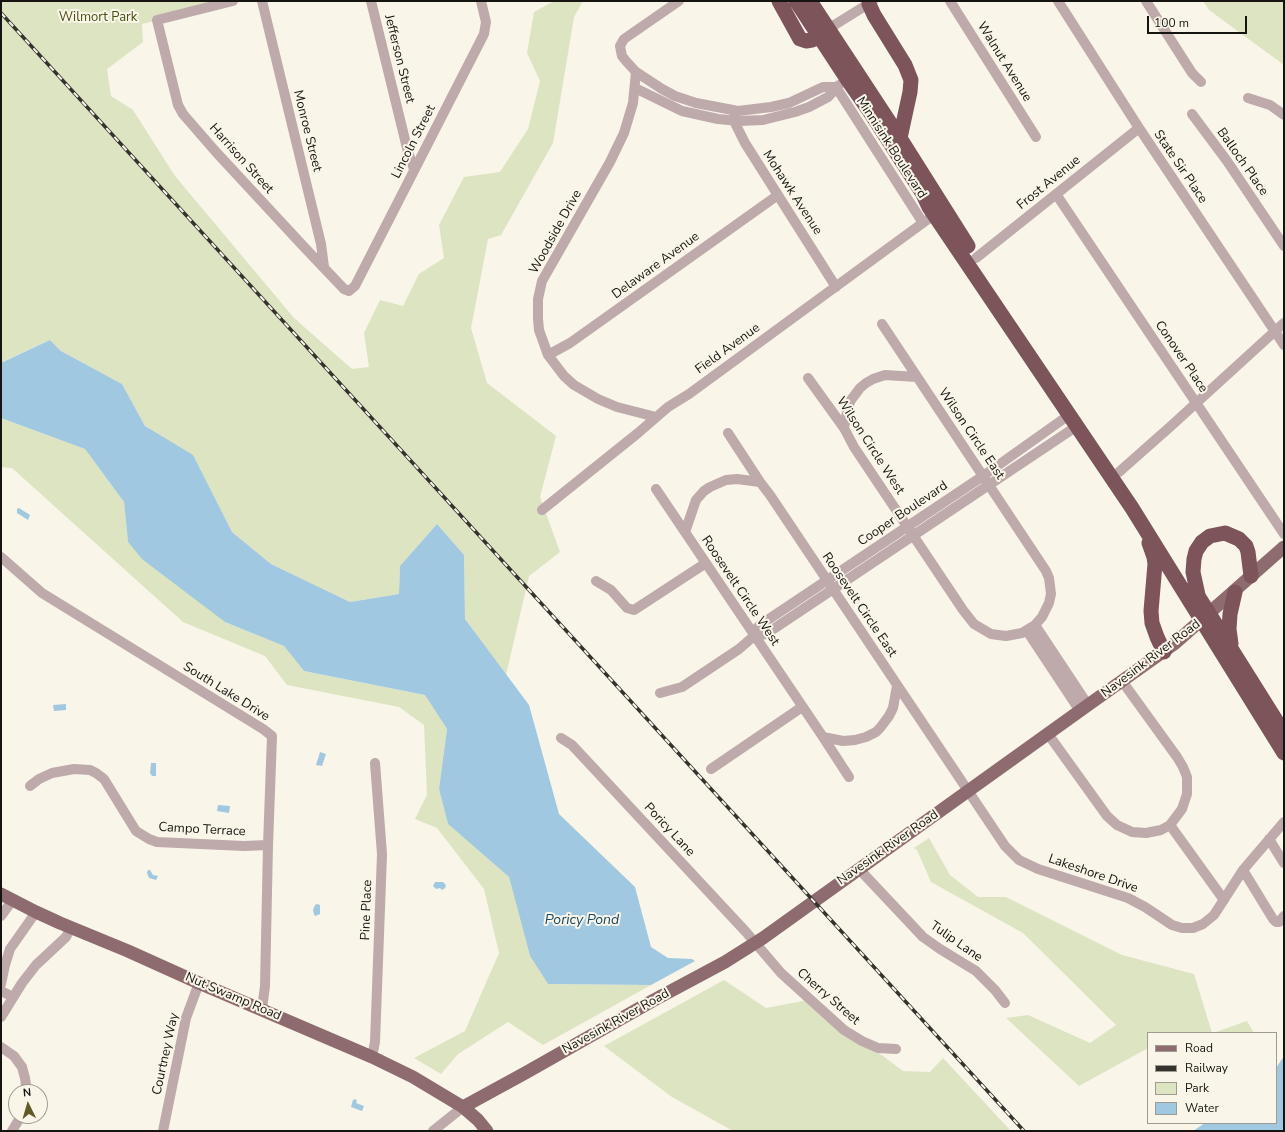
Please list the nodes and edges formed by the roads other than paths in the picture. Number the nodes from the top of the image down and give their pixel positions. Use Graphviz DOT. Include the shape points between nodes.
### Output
graph roads {
  1 [pos="232,1"];
  2 [pos="262,1"];
  3 [pos="371,1"];
  4 [pos="481,1"];
  5 [pos="679,1"];
  6 [pos="778,1"];
  7 [pos="796,1"];
  8 [pos="810,1"];
  9 [pos="950,1"];
  10 [pos="1058,1"];
  11 [pos="1146,1"];
  12 [pos="871,2"];
  13 [pos="824,33"];
  14 [pos="636,72"];
  15 [pos="1201,82"];
  16 [pos="841,83"];
  17 [pos="636,88"];
  18 [pos="1248,98"];
  19 [pos="1192,114"];
  20 [pos="1284,115"];
  21 [pos="734,116"];
  22 [pos="1139,128"];
  23 [pos="1036,137"];
  24 [pos="900,138"];
  25 [pos="414,169"];
  26 [pos="1056,194"];
  27 [pos="778,195"];
  28 [pos="929,218"];
  29 [pos="1284,246"];
  30 [pos="976,258"];
  31 [pos="324,267"];
  32 [pos="836,287"];
  33 [pos="349,291"];
  34 [pos="1284,322"];
  35 [pos="882,324"];
  36 [pos="1275,331"];
  37 [pos="1284,345"];
  38 [pos="548,355"];
  39 [pos="917,377"];
  40 [pos="808,378"];
  41 [pos="1196,403"];
  42 [pos="656,417"];
  43 [pos="1073,420"];
  44 [pos="844,428"];
  45 [pos="728,433"];
  46 [pos="1119,472"];
  47 [pos="986,480"];
  48 [pos="760,482"];
  49 [pos="656,489"];
  50 [pos="542,510"];
  51 [pos="1143,525"];
  52 [pos="911,531"];
  53 [pos="685,532"];
  54 [pos="1284,534"];
  55 [pos="1284,546"];
  56 [pos="1,557"];
  57 [pos="706,563"];
  58 [pos="1251,576"];
  59 [pos="596,580"];
  60 [pos="830,585"];
  61 [pos="1235,592"];
  62 [pos="1198,595"];
  63 [pos="1206,618"];
  64 [pos="1031,628"];
  65 [pos="754,636"];
  66 [pos="1231,647"];
  67 [pos="1164,652"];
  68 [pos="1122,681"];
  69 [pos="897,686"];
  70 [pos="660,693"];
  71 [pos="802,707"];
  72 [pos="1084,708"];
  73 [pos="1284,733"];
  74 [pos="1048,734"];
  75 [pos="823,737"];
  76 [pos="561,738"];
  77 [pos="1284,753"];
  78 [pos="375,763"];
  79 [pos="711,769"];
  80 [pos="849,777"];
  81 [pos="30,786"];
  82 [pos="968,791"];
  83 [pos="1284,822"];
  84 [pos="1170,825"];
  85 [pos="1269,839"];
  86 [pos="268,845"];
  87 [pos="1284,863"];
  88 [pos="859,869"];
  89 [pos="1243,870"];
  90 [pos="7,897"];
  91 [pos="1224,900"];
  92 [pos="36,912"];
  93 [pos="1,916"];
  94 [pos="1284,916"];
  95 [pos="71,927"];
  96 [pos="755,943"];
  97 [pos="199,983"];
  98 [pos="1,984"];
  99 [pos="1,991"];
  100 [pos="13,997"];
  101 [pos="1005,1002"];
  102 [pos="262,1009"];
  103 [pos="1,1017"];
  104 [pos="1,1047"];
  105 [pos="896,1049"];
  106 [pos="372,1057"];
  107 [pos="26,1084"];
  108 [pos="463,1106"];
  109 [pos="163,1131"];
  110 [pos="433,1131"];
  111 [pos="488,1131"];
  1 -- 31 [label="street, Harrison Street" via="157,20 180,110"];
  2 -- 31 [label="street, Monroe Street" via="321,244"];
  3 -- 25 [label="street, Jefferson Street"];
  4 -- 25 [label="street, Lincoln Street" via="486,22 484,34"];
  5 -- 14 [label="street" via="622,41 622,56"];
  6 -- 13 [label="highway" via="800,39 812,40"];
  7 -- 13 [label="highway"];
  8 -- 13 [label="highway"];
  9 -- 23 [label="street, Walnut Avenue"];
  10 -- 22 [label="street, State Sir Place"];
  11 -- 15 [label="street" via="1192,73"];
  12 -- 13 [label="street"];
  12 -- 24 [label="highway" via="874,15 905,65 911,80"];
  13 -- 16 [label="highway"];
  13 -- 24 [label="highway"];
  14 -- 17 [label="street, Woodside Drive"];
  14 -- 21 [label="street" via="675,96"];
  16 -- 21 [label="street" via="828,97 795,112 763,120"];
  16 -- 28 [label="highway" via="870,112"];
  17 -- 21 [label="street" via="700,116"];
  17 -- 38 [label="street, Woodside Drive" via="632,110 613,156 542,281 538,299 538,319"];
  18 -- 20 [label="street" via="1270,105"];
  19 -- 29 [label="street, Balloch Place"];
  21 -- 27 [label="street, Mohawk Avenue" via="745,144"];
  22 -- 26 [label="street, Frost Avenue"];
  22 -- 36 [label="street, State Sir Place"];
  24 -- 30 [label="highway"];
  25 -- 33 [label="street, Lincoln Street" via="355,286"];
  26 -- 30 [label="street, Frost Avenue"];
  26 -- 41 [label="street, Conover Place"];
  27 -- 32 [label="street, Mohawk Avenue"];
  27 -- 38 [label="street, Delaware Avenue" via="570,343"];
  28 -- 32 [label="street, Field Avenue"];
  28 -- 43 [label="highway"];
  30 -- 46 [label="highway"];
  31 -- 33 [label="street, Harrison Street" via="344,289"];
  32 -- 42 [label="street, Field Avenue"];
  34 -- 36 [label="street"];
  35 -- 39 [label="street, Wilson Circle East"];
  36 -- 37 [label="street, State Sir Place"];
  36 -- 41 [label="street"];
  38 -- 42 [label="street, Woodside Drive" via="564,376 584,392 618,407"];
  39 -- 44 [label="street" via="885,375 866,383 851,400"];
  39 -- 47 [label="street, Wilson Circle East"];
  40 -- 44 [label="street, Wilson Circle West"];
  41 -- 46 [label="street"];
  41 -- 54 [label="street, Conover Place"];
  42 -- 50 [label="street, Field Avenue"];
  43 -- 47 [label="street, Cooper Boulevard"];
  43 -- 51 [label="highway"];
  44 -- 52 [label="street, Wilson Circle West"];
  45 -- 48 [label="street, Roosevelt Circle East"];
  46 -- 62 [label="highway"];
  47 -- 52 [label="street, Cooper Boulevard"];
  47 -- 64 [label="street, Wilson Circle East" via="1049,578 1049,603 1042,617"];
  48 -- 53 [label="street" via="726,480 710,487 696,500"];
  48 -- 60 [label="street, Roosevelt Circle East"];
  49 -- 53 [label="street, Roosevelt Circle West"];
  51 -- 63 [label="highway"];
  51 -- 67 [label="highway" via="1155,564 1152,623"];
  52 -- 60 [label="street, Cooper Boulevard"];
  52 -- 64 [label="street, Wilson Circle West" via="974,624 991,634 1006,636"];
  53 -- 57 [label="street, Roosevelt Circle West"];
  55 -- 58 [label="main road, Navesink River Road"];
  56 -- 86 [label="street, South Lake Drive" via="42,593 272,736"];
  57 -- 59 [label="street" via="634,610 626,608 611,590"];
  57 -- 65 [label="street, Roosevelt Circle West"];
  58 -- 61 [label="main road, Navesink River Road"];
  58 -- 62 [label="highway" via="1248,552 1239,539 1225,533 1210,536 1202,542 1194,559 1193,572"];
  60 -- 65 [label="street, Cooper Boulevard" via="766,634"];
  60 -- 69 [label="street, Roosevelt Circle East"];
  61 -- 63 [label="main road, Navesink River Road"];
  61 -- 66 [label="highway" via="1230,623"];
  62 -- 63 [label="highway"];
  63 -- 66 [label="highway"];
  63 -- 67 [label="main road, Navesink River Road"];
  63 -- 77 [label="highway"];
  64 -- 72 [label="street"];
  65 -- 70 [label="street, Cooper Boulevard" via="682,687"];
  65 -- 71 [label="street, Roosevelt Circle West"];
  66 -- 73 [label="highway"];
  67 -- 68 [label="main road, Navesink River Road"];
  68 -- 72 [label="main road, Navesink River Road"];
  68 -- 84 [label="street" via="1177,758 1187,778 1187,794 1182,809"];
  69 -- 75 [label="street" via="890,716 876,732 866,738 855,740 843,741"];
  69 -- 82 [label="street, Roosevelt Circle East"];
  71 -- 75 [label="street, Roosevelt Circle West"];
  71 -- 79 [label="street"];
  72 -- 74 [label="main road, Navesink River Road"];
  74 -- 82 [label="main road, Navesink River Road"];
  74 -- 84 [label="street" via="1107,816 1117,825 1132,832 1146,834"];
  75 -- 80 [label="street"];
  76 -- 96 [label="street, Poricy Lane" via="572,745"];
  78 -- 106 [label="street, Pine Place" via="382,854 375,1042"];
  81 -- 86 [label="street, Campo Terrace" via="52,772 90,770 110,786 136,831 149,839 157,842"];
  82 -- 88 [label="main road, Navesink River Road"];
  82 -- 91 [label="street, Lakeshore Drive" via="1008,850 1019,860 1038,869 1128,898 1145,906 1166,922 1182,928 1193,928 1203,924 1214,915"];
  83 -- 85 [label="street, Lakeshore Drive"];
  84 -- 91 [label="street"];
  85 -- 87 [label="street"];
  85 -- 89 [label="street, Lakeshore Drive"];
  86 -- 102 [label="street, South Lake Drive" via="265,986"];
  88 -- 96 [label="main road, Navesink River Road"];
  88 -- 101 [label="street, Tulip Lane" via="923,937 976,971"];
  89 -- 91 [label="street, Lakeshore Drive"];
  89 -- 94 [label="street" via="1276,922"];
  90 -- 92 [label="main road, Nut Swamp Road"];
  90 -- 93 [label="street"];
  92 -- 95 [label="main road, Nut Swamp Road"];
  92 -- 98 [label="street" via="10,949"];
  95 -- 97 [label="main road, Nut Swamp Road"];
  95 -- 100 [label="street" via="66,937 36,965"];
  96 -- 105 [label="street, Cherry Street" via="781,974 844,1030 862,1042 878,1048"];
  96 -- 108 [label="main road, Navesink River Road"];
  97 -- 102 [label="main road, Nut Swamp Road"];
  97 -- 109 [label="street, Courtney Way" via="186,1018"];
  99 -- 100 [label="street"];
  100 -- 103 [label="street"];
  102 -- 106 [label="main road, Nut Swamp Road"];
  104 -- 107 [label="street" via="14,1056 22,1067"];
  106 -- 108 [label="main road, Nut Swamp Road"];
  108 -- 110 [label="street"];
  108 -- 111 [label="main road, Nut Swamp Road"];
}
